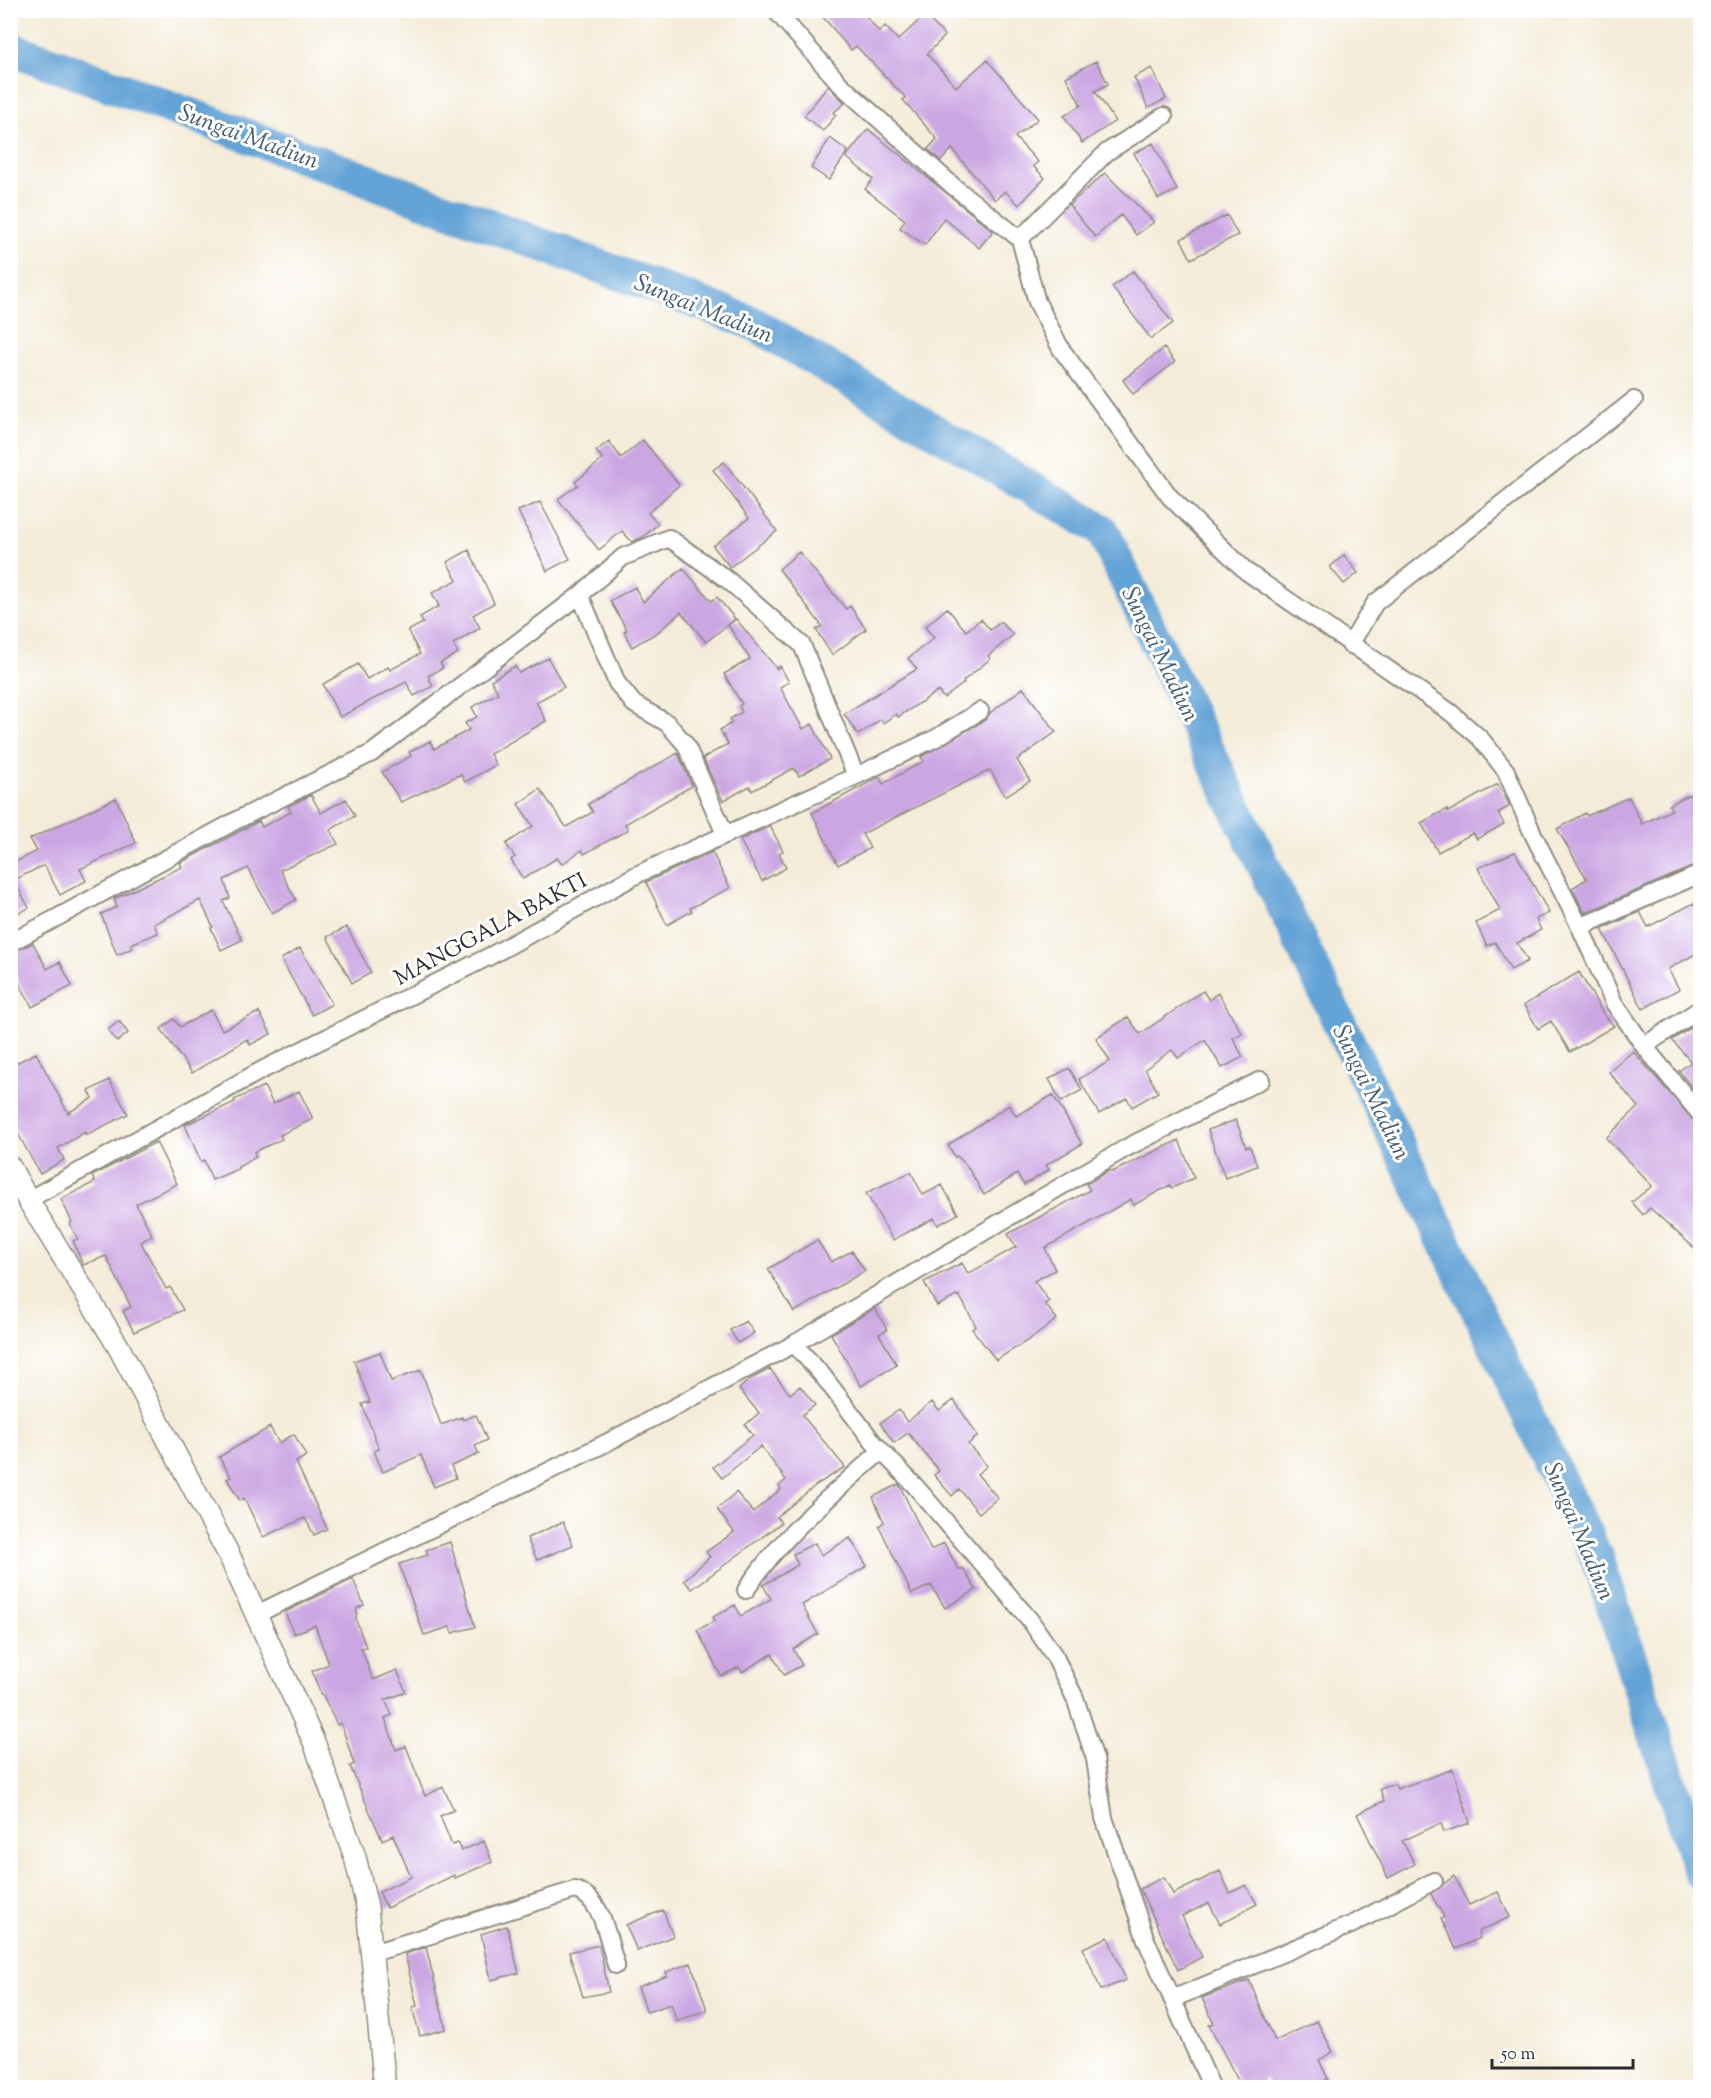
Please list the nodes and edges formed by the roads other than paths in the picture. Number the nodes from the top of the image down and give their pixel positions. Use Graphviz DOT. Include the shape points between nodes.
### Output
graph roads {
  1 [pos="775,10"];
  2 [pos="1164,116"];
  3 [pos="1020,239"];
  4 [pos="1634,400"];
  5 [pos="580,595"];
  6 [pos="1350,645"];
  7 [pos="980,711"];
  8 [pos="856,776"];
  9 [pos="725,834"];
  10 [pos="1701,874"];
  11 [pos="1580,927"];
  12 [pos="10,943"];
  13 [pos="1701,1010"];
  14 [pos="1644,1046"];
  15 [pos="1261,1080"];
  16 [pos="1701,1114"];
  17 [pos="10,1167"];
  18 [pos="28,1200"];
  19 [pos="794,1344"];
  20 [pos="881,1451"];
  21 [pos="746,1590"];
  22 [pos="255,1615"];
  23 [pos="1434,1881"];
  24 [pos="373,1953"];
  25 [pos="616,1965"];
  26 [pos="1172,1999"];
  27 [pos="385,2088"];
  28 [pos="1212,2088"];
  1 -- 3 [label="street" via="849,92 953,186"];
  2 -- 3 [label="street" via="1107,152"];
  3 -- 6 [label="street" via="1037,302 1061,349 1170,497 1247,572"];
  4 -- 6 [label="street" via="1375,603"];
  5 -- 8 [label="street" via="623,557 669,538 680,544 774,617 802,645"];
  5 -- 9 [label="street" via="617,683 634,704 667,723 686,745"];
  5 -- 12 [label="street" via="372,753 239,819"];
  6 -- 11 [label="street" via="1450,712 1480,738 1506,771"];
  7 -- 8 [label="street, MANGGALA BAKTI" via="936,738"];
  8 -- 9 [label="street, MANGGALA BAKTI"];
  9 -- 18 [label="street, MANGGALA BAKTI" via="638,874 492,955 262,1070"];
  10 -- 11 [label="street"];
  11 -- 14 [label="street" via="1614,1003"];
  13 -- 14 [label="street"];
  14 -- 16 [label="street"];
  15 -- 19 [label="street" via="1126,1148"];
  17 -- 18 [label="street"];
  18 -- 22 [label="street" via="118,1346 229,1555"];
  19 -- 20 [label="street"];
  19 -- 22 [label="street" via="606,1443"];
  20 -- 21 [label="street" via="814,1511 760,1568"];
  20 -- 26 [label="street" via="1030,1620 1055,1657 1075,1698 1095,1759 1104,1818 1146,1940"];
  22 -- 24 [label="street" via="315,1742 355,1857"];
  23 -- 26 [label="street" via="1353,1924"];
  24 -- 25 [label="street" via="575,1890 585,1893 596,1906"];
  24 -- 27 [label="street"];
  26 -- 28 [label="street"];
}
